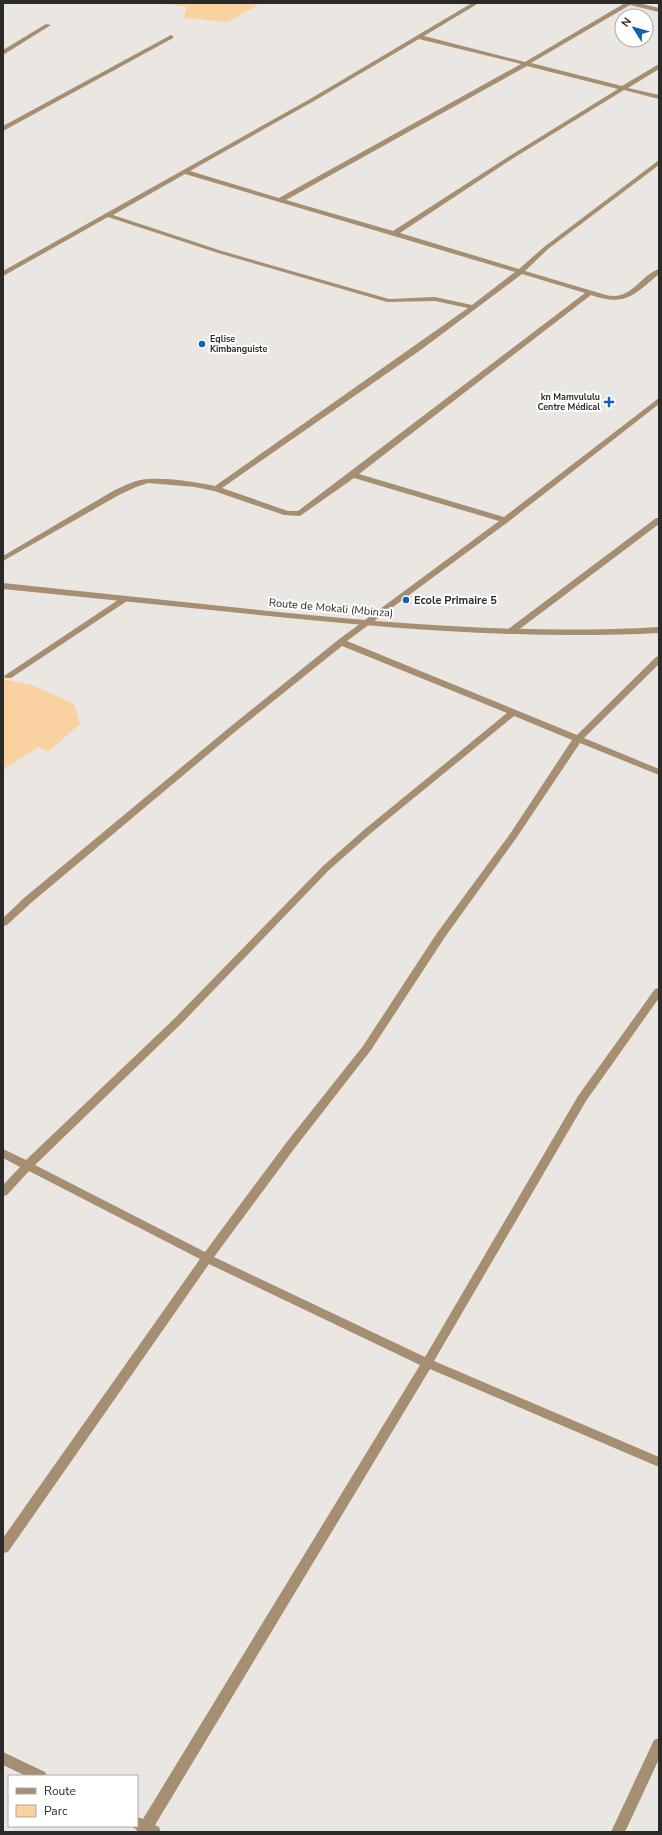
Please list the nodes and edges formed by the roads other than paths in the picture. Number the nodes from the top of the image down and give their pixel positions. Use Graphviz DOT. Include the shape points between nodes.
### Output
graph roads {
  1 [pos="476,3"];
  2 [pos="630,3"];
  3 [pos="659,10"];
  4 [pos="48,25"];
  5 [pos="171,37"];
  6 [pos="419,37"];
  7 [pos="3,53"];
  8 [pos="527,63"];
  9 [pos="659,66"];
  10 [pos="624,87"];
  11 [pos="659,97"];
  12 [pos="3,129"];
  13 [pos="659,162"];
  14 [pos="186,172"];
  15 [pos="280,200"];
  16 [pos="108,215"];
  17 [pos="394,234"];
  18 [pos="521,271"];
  19 [pos="659,271"];
  20 [pos="3,274"];
  21 [pos="590,292"];
  22 [pos="474,307"];
  23 [pos="659,400"];
  24 [pos="353,475"];
  25 [pos="216,489"];
  26 [pos="505,520"];
  27 [pos="659,520"];
  28 [pos="3,559"];
  29 [pos="3,586"];
  30 [pos="124,599"];
  31 [pos="366,623"];
  32 [pos="659,630"];
  33 [pos="510,632"];
  34 [pos="341,642"];
  35 [pos="659,659"];
  36 [pos="8,676"];
  37 [pos="512,712"];
  38 [pos="577,740"];
  39 [pos="659,772"];
  40 [pos="3,923"];
  41 [pos="659,991"];
  42 [pos="3,1153"];
  43 [pos="28,1165"];
  44 [pos="3,1192"];
  45 [pos="207,1258"];
  46 [pos="428,1363"];
  47 [pos="659,1462"];
  48 [pos="3,1548"];
  49 [pos="659,1744"];
  50 [pos="3,1758"];
  51 [pos="38,1775"];
  52 [pos="145,1829"];
  53 [pos="618,1832"];
  1 -- 6 [label="street"];
  2 -- 3 [label="street"];
  2 -- 8 [label="street"];
  4 -- 7 [label="street"];
  5 -- 12 [label="street"];
  6 -- 8 [label="street"];
  6 -- 14 [label="street"];
  8 -- 10 [label="street"];
  8 -- 15 [label="street"];
  9 -- 10 [label="street"];
  10 -- 11 [label="street"];
  10 -- 17 [label="street"];
  13 -- 18 [label="street" via="546,248"];
  14 -- 15 [label="street"];
  14 -- 16 [label="street"];
  15 -- 17 [label="street"];
  16 -- 20 [label="street"];
  16 -- 22 [label="street" via="220,252 389,301 435,299"];
  17 -- 18 [label="street"];
  18 -- 21 [label="street"];
  18 -- 22 [label="street"];
  19 -- 21 [label="street" via="620,298"];
  21 -- 24 [label="street"];
  22 -- 25 [label="street"];
  23 -- 26 [label="street"];
  24 -- 25 [label="street" via="300,514 292,514"];
  24 -- 26 [label="street"];
  25 -- 28 [label="street" via="195,484 148,481 133,485"];
  26 -- 31 [label="street"];
  27 -- 33 [label="street"];
  29 -- 30 [label="street, Route de Mokali (Mbinza)"];
  30 -- 31 [label="street, Route de Mokali (Mbinza)"];
  30 -- 36 [label="street"];
  31 -- 33 [label="street, Route de Mokali (Mbinza)"];
  31 -- 34 [label="street"];
  32 -- 33 [label="street, Route de Mokali (Mbinza)" via="612,634"];
  34 -- 37 [label="street"];
  34 -- 40 [label="street" via="233,729"];
  35 -- 38 [label="street"];
  37 -- 38 [label="street"];
  37 -- 43 [label="street" via="326,868 178,1021"];
  38 -- 39 [label="street"];
  38 -- 45 [label="street" via="514,835 441,935 367,1048"];
  41 -- 46 [label="street" via="582,1099"];
  42 -- 43 [label="street"];
  43 -- 44 [label="street"];
  43 -- 45 [label="street"];
  45 -- 46 [label="street"];
  45 -- 48 [label="street"];
  46 -- 47 [label="street"];
  46 -- 52 [label="street"];
  49 -- 53 [label="street"];
  50 -- 51 [label="street"];
}
